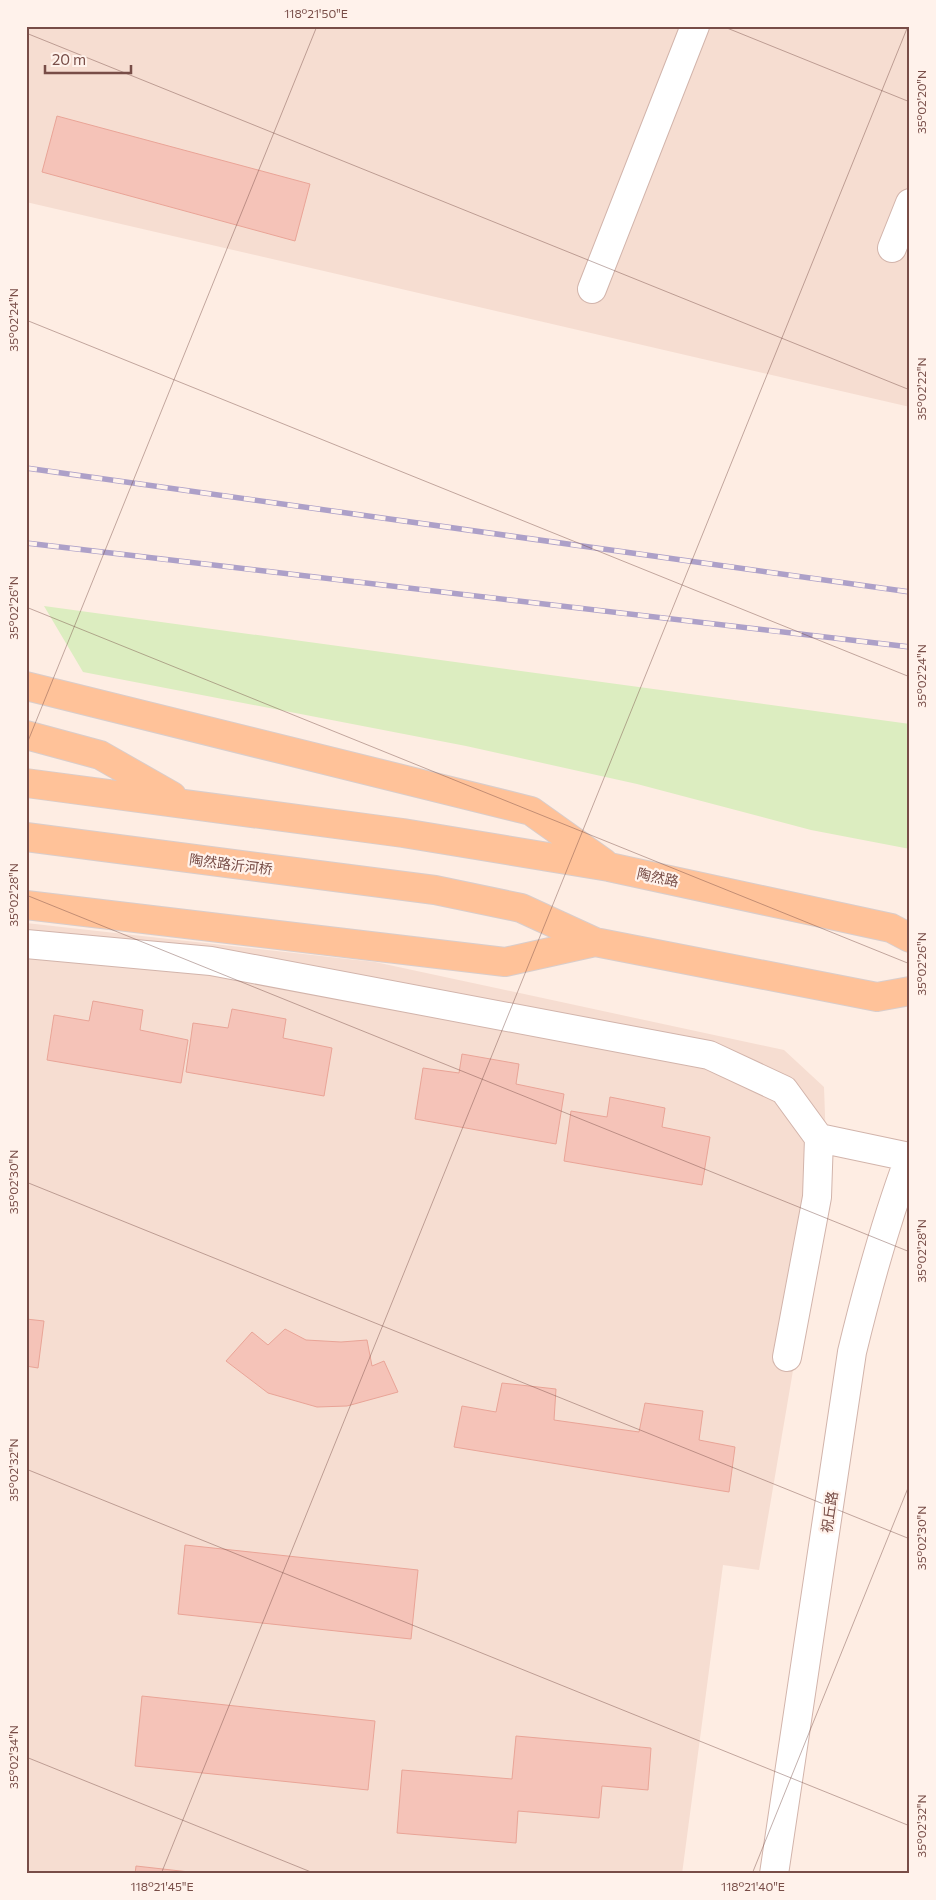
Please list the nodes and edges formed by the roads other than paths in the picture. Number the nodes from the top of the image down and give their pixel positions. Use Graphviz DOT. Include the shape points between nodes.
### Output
graph roads {
  1 [pos="695,26"];
  2 [pos="910,202"];
  3 [pos="892,248"];
  4 [pos="592,289"];
  5 [pos="26,686"];
  6 [pos="26,735"];
  7 [pos="26,783"];
  8 [pos="184,803"];
  9 [pos="26,837"];
  10 [pos="609,867"];
  11 [pos="26,905"];
  12 [pos="910,938"];
  13 [pos="595,942"];
  14 [pos="26,944"];
  15 [pos="910,991"];
  16 [pos="818,1138"];
  17 [pos="909,1157"];
  18 [pos="787,1356"];
  19 [pos="774,1874"];
  1 -- 4 [label="street"];
  2 -- 3 [label="street"];
  5 -- 10 [label="main road" via="531,811"];
  6 -- 8 [label="main road" via="100,755"];
  7 -- 8 [label="main road"];
  8 -- 10 [label="main road, 陶然路" via="403,833"];
  9 -- 13 [label="main road, 陶然路沂河桥" via="435,890 520,908"];
  10 -- 12 [label="main road, 陶然路" via="890,928"];
  11 -- 13 [label="main road" via="505,962"];
  13 -- 15 [label="main road" via="877,997"];
  14 -- 16 [label="street" via="211,961 710,1055 784,1090"];
  16 -- 17 [label="street"];
  16 -- 18 [label="street" via="817,1197"];
  17 -- 19 [label="street, 祝丘路" via="870,1279 852,1352"];
}
